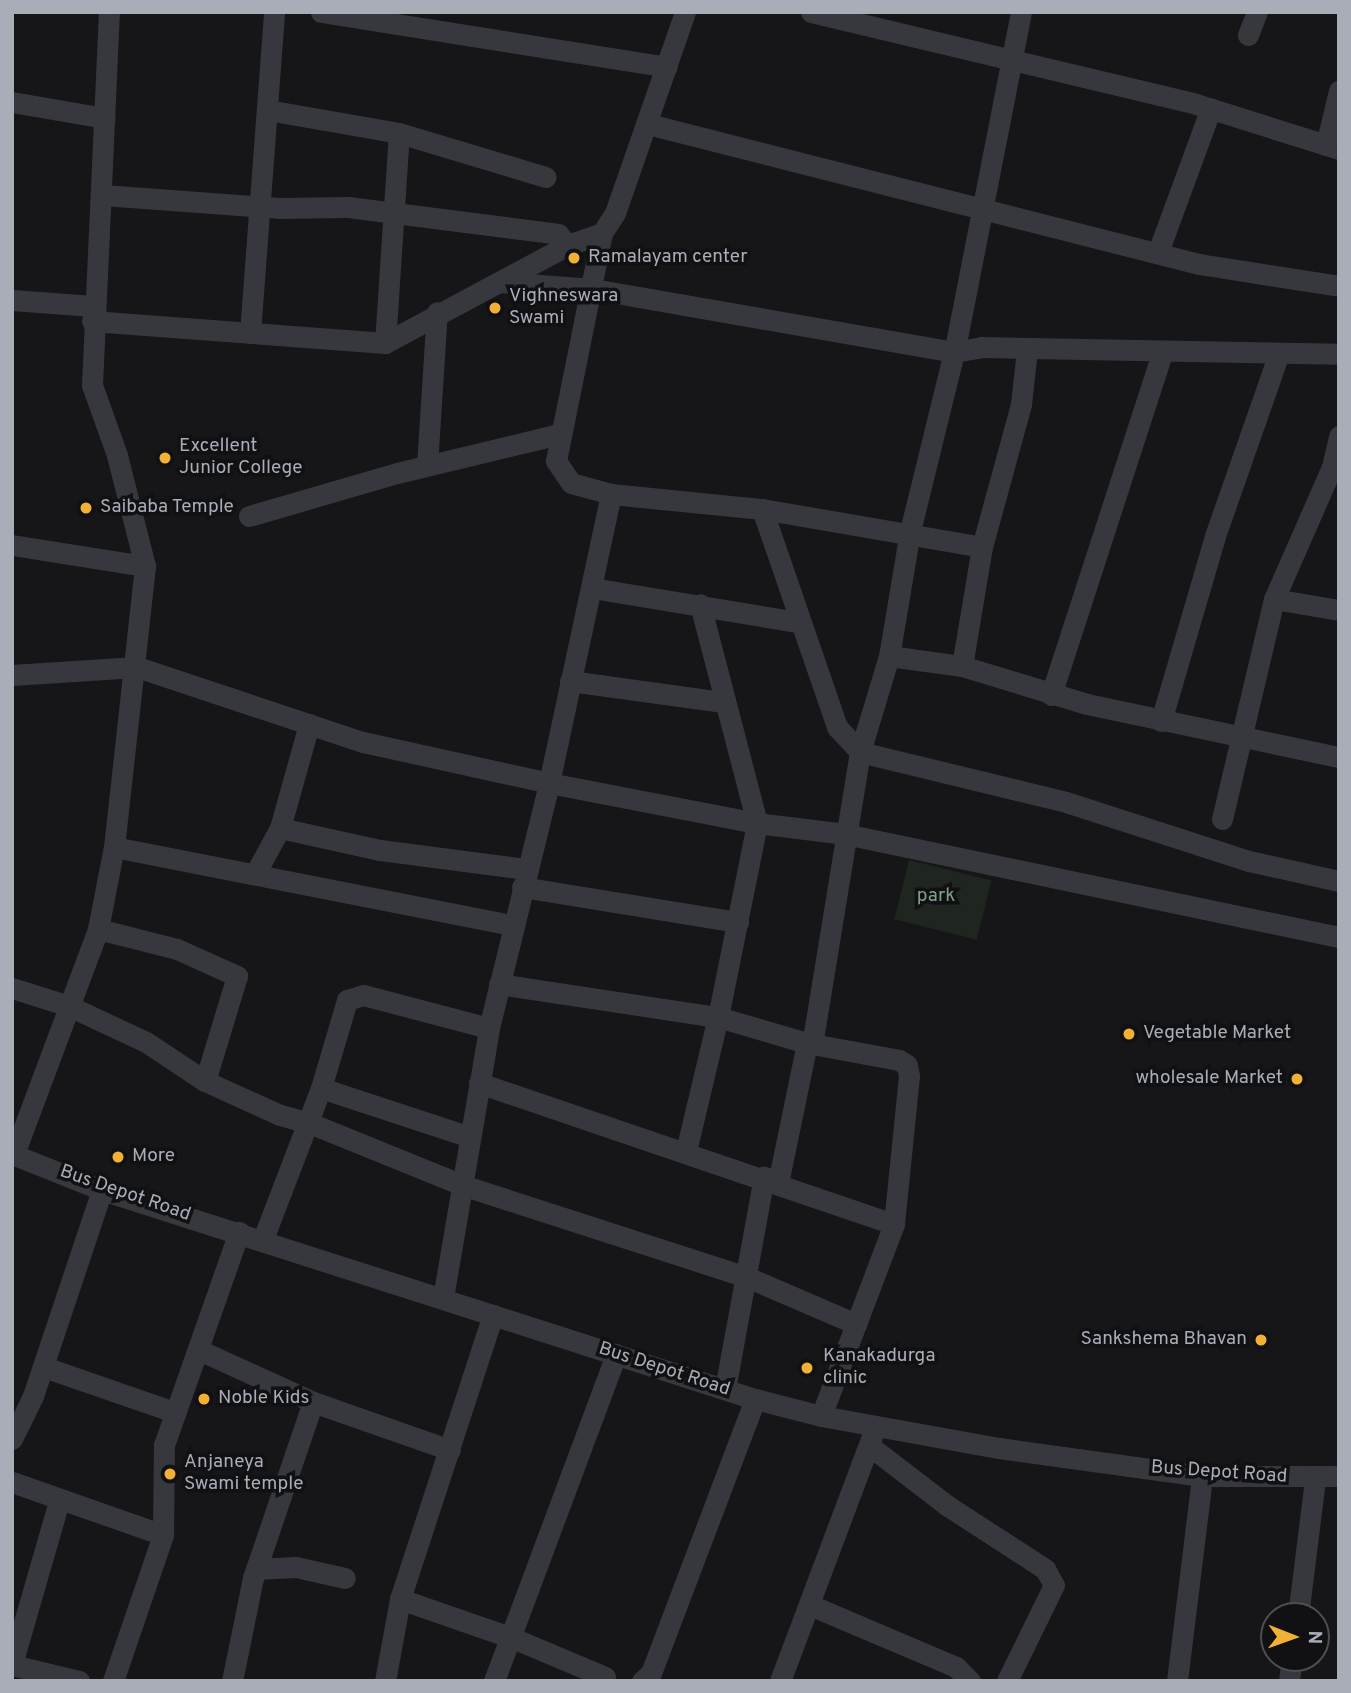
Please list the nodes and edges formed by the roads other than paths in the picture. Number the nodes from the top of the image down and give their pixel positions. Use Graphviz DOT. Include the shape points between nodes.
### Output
graph roads {
  1 [pos="109,12"];
  2 [pos="274,12"];
  3 [pos="321,12"];
  4 [pos="685,12"];
  5 [pos="811,12"];
  6 [pos="1021,12"];
  7 [pos="1256,12"];
  8 [pos="1248,35"];
  9 [pos="1009,62"];
  10 [pos="667,67"];
  11 [pos="1338,98"];
  12 [pos="12,102"];
  13 [pos="1211,108"];
  14 [pos="279,112"];
  15 [pos="105,118"];
  16 [pos="648,124"];
  17 [pos="399,133"];
  18 [pos="1333,147"];
  19 [pos="546,177"];
  20 [pos="103,195"];
  21 [pos="262,204"];
  22 [pos="983,208"];
  23 [pos="391,212"];
  24 [pos="602,233"];
  25 [pos="568,245"];
  26 [pos="1158,252"];
  27 [pos="499,282"];
  28 [pos="1339,286"];
  29 [pos="593,289"];
  30 [pos="12,300"];
  31 [pos="437,312"];
  32 [pos="92,313"];
  33 [pos="250,333"];
  34 [pos="385,343"];
  35 [pos="1027,350"];
  36 [pos="1163,351"];
  37 [pos="954,352"];
  38 [pos="1279,354"];
  39 [pos="1339,354"];
  40 [pos="560,434"];
  41 [pos="1339,436"];
  42 [pos="427,465"];
  43 [pos="1336,468"];
  44 [pos="611,494"];
  45 [pos="762,509"];
  46 [pos="249,516"];
  47 [pos="909,531"];
  48 [pos="12,545"];
  49 [pos="982,547"];
  50 [pos="145,566"];
  51 [pos="592,588"];
  52 [pos="1273,598"];
  53 [pos="700,604"];
  54 [pos="1339,610"];
  55 [pos="798,622"];
  56 [pos="889,656"];
  57 [pos="962,666"];
  58 [pos="137,667"];
  59 [pos="12,675"];
  60 [pos="570,681"];
  61 [pos="1051,695"];
  62 [pos="724,702"];
  63 [pos="1161,721"];
  64 [pos="309,724"];
  65 [pos="1242,739"];
  66 [pos="860,752"];
  67 [pos="1339,757"];
  68 [pos="549,783"];
  69 [pos="1222,819"];
  70 [pos="757,823"];
  71 [pos="280,828"];
  72 [pos="845,834"];
  73 [pos="114,847"];
  74 [pos="256,872"];
  75 [pos="524,878"];
  76 [pos="1339,881"];
  77 [pos="738,922"];
  78 [pos="512,925"];
  79 [pos="98,929"];
  80 [pos="1339,937"];
  81 [pos="499,984"];
  82 [pos="12,988"];
  83 [pos="69,1006"];
  84 [pos="718,1017"];
  85 [pos="489,1028"];
  86 [pos="809,1044"];
  87 [pos="205,1081"];
  88 [pos="479,1083"];
  89 [pos="321,1088"];
  90 [pos="307,1122"];
  91 [pos="470,1136"];
  92 [pos="686,1151"];
  93 [pos="13,1154"];
  94 [pos="771,1180"];
  95 [pos="461,1185"];
  96 [pos="102,1189"];
  97 [pos="894,1224"];
  98 [pos="239,1232"];
  99 [pos="263,1239"];
  100 [pos="747,1277"];
  101 [pos="443,1298"];
  102 [pos="493,1315"];
  103 [pos="856,1324"];
  104 [pos="199,1350"];
  105 [pos="616,1354"];
  106 [pos="44,1367"];
  107 [pos="725,1389"];
  108 [pos="755,1399"];
  109 [pos="313,1402"];
  110 [pos="174,1412"];
  111 [pos="821,1416"];
  112 [pos="874,1424"];
  113 [pos="12,1439"];
  114 [pos="871,1447"];
  115 [pos="450,1450"];
  116 [pos="1202,1476"];
  117 [pos="1339,1476"];
  118 [pos="1315,1479"];
  119 [pos="12,1482"];
  120 [pos="59,1501"];
  121 [pos="163,1535"];
  122 [pos="256,1569"];
  123 [pos="345,1578"];
  124 [pos="400,1599"];
  125 [pos="1300,1602"];
  126 [pos="810,1605"];
  127 [pos="510,1637"];
  128 [pos="12,1664"];
  129 [pos="609,1679"];
  130 [pos="79,1681"];
  131 [pos="113,1681"];
  132 [pos="232,1681"];
  133 [pos="385,1681"];
  134 [pos="495,1681"];
  135 [pos="642,1681"];
  136 [pos="780,1681"];
  137 [pos="970,1681"];
  138 [pos="1007,1681"];
  139 [pos="1177,1681"];
  1 -- 15 [label="street"];
  2 -- 21 [label="street"];
  3 -- 10 [label="street"];
  4 -- 10 [label="street"];
  5 -- 9 [label="street"];
  6 -- 9 [label="street"];
  7 -- 8 [label="street"];
  9 -- 13 [label="street"];
  9 -- 22 [label="street"];
  10 -- 16 [label="street"];
  11 -- 18 [label="street"];
  12 -- 15 [label="street"];
  13 -- 18 [label="street"];
  13 -- 26 [label="street"];
  14 -- 17 [label="street"];
  15 -- 20 [label="street"];
  16 -- 22 [label="street"];
  16 -- 24 [label="street" via="615,213"];
  17 -- 19 [label="street"];
  17 -- 23 [label="street"];
  20 -- 21 [label="street"];
  20 -- 32 [label="street"];
  21 -- 23 [label="street"];
  21 -- 33 [label="street"];
  22 -- 26 [label="street"];
  22 -- 37 [label="street"];
  23 -- 25 [label="street" via="558,234"];
  23 -- 34 [label="street"];
  24 -- 25 [label="street"];
  24 -- 29 [label="street"];
  25 -- 27 [label="street"];
  26 -- 28 [label="street" via="1199,264"];
  27 -- 29 [label="street"];
  27 -- 31 [label="street"];
  29 -- 37 [label="street"];
  29 -- 40 [label="street"];
  30 -- 32 [label="street"];
  31 -- 34 [label="street"];
  31 -- 42 [label="street"];
  32 -- 33 [label="street"];
  32 -- 50 [label="street" via="92,385 117,455"];
  33 -- 34 [label="street"];
  35 -- 36 [label="street"];
  35 -- 37 [label="street" via="981,347"];
  35 -- 49 [label="street" via="1021,404"];
  36 -- 38 [label="street"];
  36 -- 61 [label="street"];
  37 -- 47 [label="street"];
  38 -- 39 [label="street"];
  38 -- 63 [label="street" via="1215,536"];
  40 -- 42 [label="street"];
  40 -- 44 [label="street" via="556,461 571,483"];
  41 -- 43 [label="street"];
  42 -- 46 [label="street"];
  43 -- 52 [label="street"];
  44 -- 45 [label="street"];
  44 -- 51 [label="street"];
  45 -- 47 [label="street"];
  45 -- 55 [label="street"];
  47 -- 49 [label="street"];
  47 -- 56 [label="street"];
  48 -- 50 [label="street"];
  49 -- 57 [label="street"];
  50 -- 58 [label="street"];
  51 -- 53 [label="street"];
  51 -- 60 [label="street"];
  52 -- 54 [label="street"];
  52 -- 65 [label="street"];
  53 -- 55 [label="street"];
  53 -- 62 [label="street"];
  55 -- 66 [label="street" via="837,727"];
  56 -- 57 [label="street"];
  56 -- 66 [label="street"];
  57 -- 61 [label="street"];
  58 -- 59 [label="street"];
  58 -- 64 [label="street"];
  58 -- 73 [label="street" via="121,755"];
  60 -- 62 [label="street"];
  60 -- 68 [label="street"];
  61 -- 63 [label="street"];
  62 -- 70 [label="street"];
  63 -- 65 [label="street"];
  64 -- 68 [label="street" via="363,741"];
  64 -- 71 [label="street"];
  65 -- 67 [label="street"];
  65 -- 69 [label="street"];
  66 -- 72 [label="street"];
  66 -- 76 [label="street" via="1055,799 1249,861"];
  68 -- 70 [label="street"];
  68 -- 75 [label="street"];
  70 -- 72 [label="street"];
  70 -- 77 [label="street"];
  71 -- 74 [label="street"];
  71 -- 75 [label="street"];
  72 -- 80 [label="street"];
  72 -- 86 [label="street"];
  73 -- 74 [label="street"];
  73 -- 79 [label="street"];
  74 -- 78 [label="street"];
  75 -- 77 [label="street"];
  75 -- 78 [label="street"];
  77 -- 84 [label="street"];
  78 -- 81 [label="street"];
  79 -- 83 [label="street"];
  79 -- 87 [label="street" via="177,949 237,976"];
  81 -- 84 [label="street"];
  81 -- 85 [label="street"];
  82 -- 83 [label="street"];
  83 -- 87 [label="street" via="146,1042"];
  83 -- 93 [label="street"];
  84 -- 86 [label="street"];
  84 -- 92 [label="street"];
  85 -- 88 [label="street"];
  85 -- 89 [label="street" via="363,995 347,1000"];
  86 -- 94 [label="street"];
  86 -- 97 [label="street" via="907,1065"];
  87 -- 90 [label="street" via="280,1115"];
  88 -- 91 [label="street"];
  88 -- 92 [label="street"];
  89 -- 90 [label="street"];
  89 -- 91 [label="street"];
  90 -- 95 [label="street"];
  90 -- 99 [label="street"];
  91 -- 95 [label="street"];
  92 -- 94 [label="street"];
  93 -- 96 [label="street, Bus Depot Road"];
  94 -- 97 [label="street"];
  94 -- 100 [label="street"];
  95 -- 100 [label="street"];
  95 -- 101 [label="street"];
  96 -- 98 [label="street, Bus Depot Road"];
  96 -- 106 [label="street"];
  97 -- 103 [label="street"];
  98 -- 99 [label="street, Bus Depot Road"];
  98 -- 104 [label="street"];
  99 -- 101 [label="street, Bus Depot Road"];
  100 -- 103 [label="street"];
  100 -- 107 [label="street"];
  101 -- 102 [label="street, Bus Depot Road"];
  102 -- 105 [label="street, Bus Depot Road"];
  102 -- 115 [label="street"];
  103 -- 111 [label="street"];
  104 -- 109 [label="street"];
  104 -- 110 [label="street"];
  105 -- 107 [label="street, Bus Depot Road"];
  105 -- 127 [label="street"];
  106 -- 110 [label="street"];
  106 -- 113 [label="street"];
  107 -- 108 [label="street, Bus Depot Road"];
  108 -- 111 [label="street, Bus Depot Road"];
  108 -- 135 [label="street" via="651,1673"];
  109 -- 115 [label="street"];
  109 -- 122 [label="street"];
  110 -- 121 [label="street" via="163,1445"];
  111 -- 112 [label="street, Bus Depot Road"];
  112 -- 114 [label="street"];
  112 -- 116 [label="street, Bus Depot Road" via="999,1448"];
  114 -- 126 [label="street"];
  114 -- 138 [label="street" via="948,1506 1045,1569 1054,1585"];
  115 -- 124 [label="street"];
  116 -- 118 [label="street, Bus Depot Road"];
  116 -- 139 [label="street"];
  117 -- 118 [label="street, Bus Depot Road"];
  118 -- 125 [label="street"];
  119 -- 120 [label="street"];
  120 -- 121 [label="street"];
  120 -- 128 [label="street"];
  121 -- 131 [label="street"];
  122 -- 123 [label="street" via="296,1567"];
  122 -- 132 [label="street"];
  124 -- 127 [label="street"];
  124 -- 133 [label="street"];
  126 -- 136 [label="street"];
  126 -- 137 [label="street" via="956,1667"];
  127 -- 129 [label="street"];
  127 -- 134 [label="street"];
  128 -- 130 [label="street"];
}
